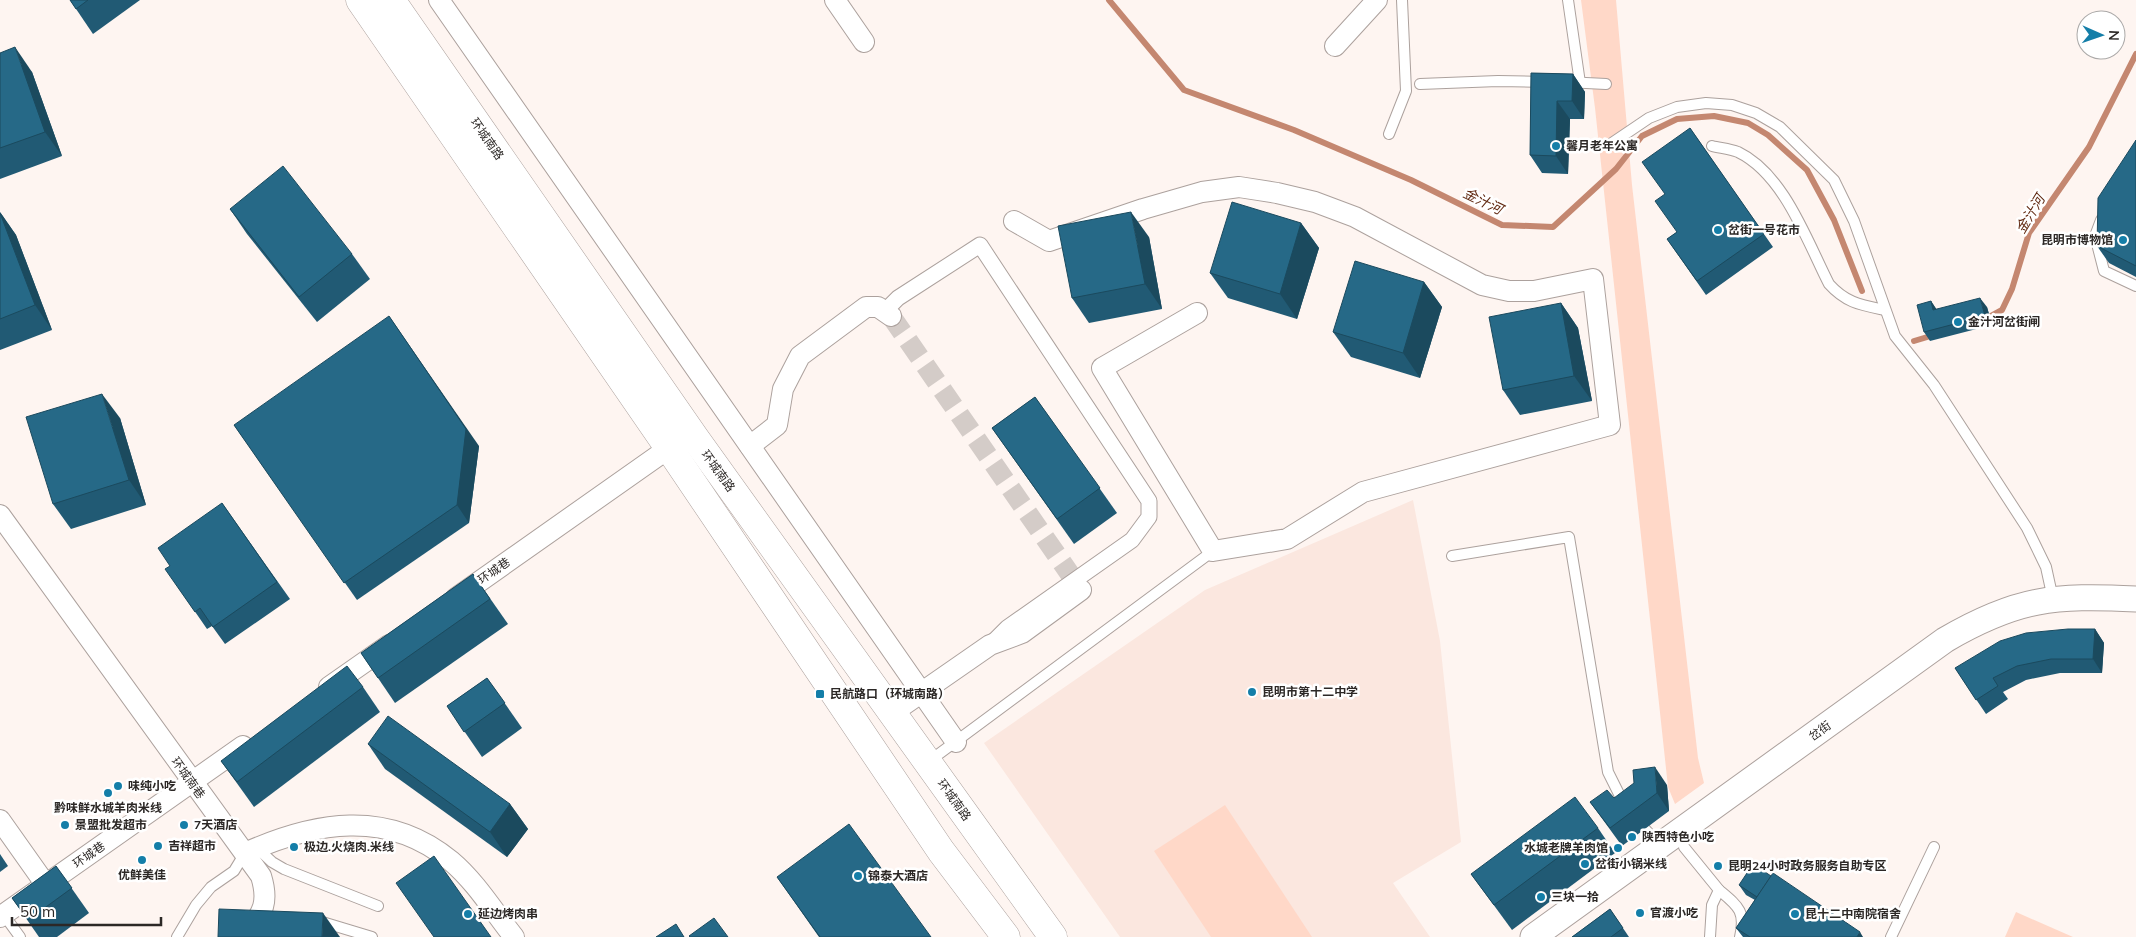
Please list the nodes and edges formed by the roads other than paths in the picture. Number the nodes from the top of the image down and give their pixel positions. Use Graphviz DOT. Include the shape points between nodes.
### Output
graph roads {
  1 [pos="360,0"];
  2 [pos="391,0"];
  3 [pos="439,0"];
  4 [pos="835,0"];
  5 [pos="1377,0"];
  6 [pos="1402,0"];
  7 [pos="1568,0"];
  8 [pos="864,42"];
  9 [pos="1335,46"];
  10 [pos="1580,82"];
  11 [pos="1420,84"];
  12 [pos="1606,84"];
  13 [pos="1389,134"];
  14 [pos="1612,143"];
  15 [pos="1712,146"];
  16 [pos="2104,212"];
  17 [pos="1014,221"];
  18 [pos="2136,286"];
  19 [pos="1885,310"];
  20 [pos="1197,312"];
  21 [pos="888,313"];
  22 [pos="750,446"];
  23 [pos="669,448"];
  24 [pos="0,515"];
  25 [pos="1213,551"];
  26 [pos="1452,556"];
  27 [pos="1080,590"];
  28 [pos="2053,599"];
  29 [pos="2136,599"];
  30 [pos="437,612"];
  31 [pos="2136,614"];
  32 [pos="405,634"];
  33 [pos="990,645"];
  34 [pos="921,692"];
  35 [pos="314,697"];
  36 [pos="892,712"];
  37 [pos="257,737"];
  38 [pos="956,742"];
  39 [pos="927,762"];
  40 [pos="191,782"];
  41 [pos="1630,812"];
  42 [pos="0,820"];
  43 [pos="1684,847"];
  44 [pos="1934,847"];
  45 [pos="251,851"];
  46 [pos="46,886"];
  47 [pos="1719,890"];
  48 [pos="378,906"];
  49 [pos="2,916"];
  50 [pos="312,920"];
  51 [pos="20,937"];
  52 [pos="177,937"];
  53 [pos="245,937"];
  54 [pos="372,937"];
  55 [pos="514,937"];
  56 [pos="1006,937"];
  57 [pos="1053,937"];
  58 [pos="1533,937"];
  59 [pos="1558,937"];
  60 [pos="1710,937"];
  61 [pos="1740,937"];
  62 [pos="1891,937"];
  1 -- 23 [label="main road, 环城南路"];
  2 -- 36 [label="main road, 环城南路" via="695,438"];
  3 -- 22 [label="street"];
  4 -- 8 [label="street"];
  5 -- 9 [label="street"];
  6 -- 13 [label="lane" via="1406,91"];
  7 -- 10 [label="lane"];
  10 -- 11 [label="lane"];
  10 -- 12 [label="lane"];
  14 -- 19 [label="lane" via="1649,118 1677,107 1706,103 1748,110 1780,127 1834,180 1877,279"];
  15 -- 19 [label="lane" via="1738,152 1759,167 1779,188 1829,284 1840,296"];
  16 -- 18 [label="lane" via="2095,236 2104,271"];
  17 -- 25 [label="street" via="1049,241 1202,192 1239,187 1315,202 1356,217 1482,285 1509,291 1534,291 1593,280 1610,425 1363,492 1287,539"];
  19 -- 28 [label="lane" via="1895,336 1934,385 2028,528 2046,567"];
  20 -- 25 [label="street" via="1102,368"];
  21 -- 22 [label="street" via="878,306 866,307 800,356 783,389 777,425"];
  21 -- 33 [label="street" via="898,298 980,245 1149,501 1149,517 1132,540 1007,628"];
  22 -- 34 [label="street"];
  23 -- 30 [label="street, 环城巷"];
  23 -- 56 [label="main road, 环城南路" via="941,851"];
  24 -- 40 [label="street, 环城南巷"];
  25 -- 38 [label="lane"];
  26 -- 41 [label="lane" via="1569,537 1608,772 1621,802"];
  27 -- 33 [label="street" via="1022,632"];
  28 -- 29 [label="street, 岔街"];
  28 -- 58 [label="street, 岔街" via="2002,611 1945,640 1653,838"];
  31 -- 43 [label="street, 岔街" via="2074,612 2046,615 1982,636"];
  32 -- 35 [label="street"];
  33 -- 34 [label="street"];
  34 -- 36 [label="street"];
  34 -- 38 [label="street"];
  36 -- 39 [label="main road, 环城南路"];
  37 -- 40 [label="street, 环城巷"];
  38 -- 39 [label="lane"];
  39 -- 57 [label="main road, 环城南路"];
  40 -- 45 [label="street, 环城南巷"];
  40 -- 46 [label="street, 环城巷"];
  42 -- 46 [label="street"];
  43 -- 47 [label="lane"];
  43 -- 59 [label="street, 岔街"];
  44 -- 62 [label="lane"];
  45 -- 48 [label="lane" via="284,869"];
  45 -- 52 [label="lane" via="234,871 211,887"];
  45 -- 53 [label="street, 环城南巷" via="269,910"];
  45 -- 55 [label="street" via="306,830 342,825 400,831 452,861"];
  46 -- 49 [label="street, 环城巷"];
  47 -- 60 [label="lane" via="1712,905"];
  47 -- 61 [label="lane" via="1742,914"];
  49 -- 51 [label="lane"];
  50 -- 54 [label="lane"];
}
